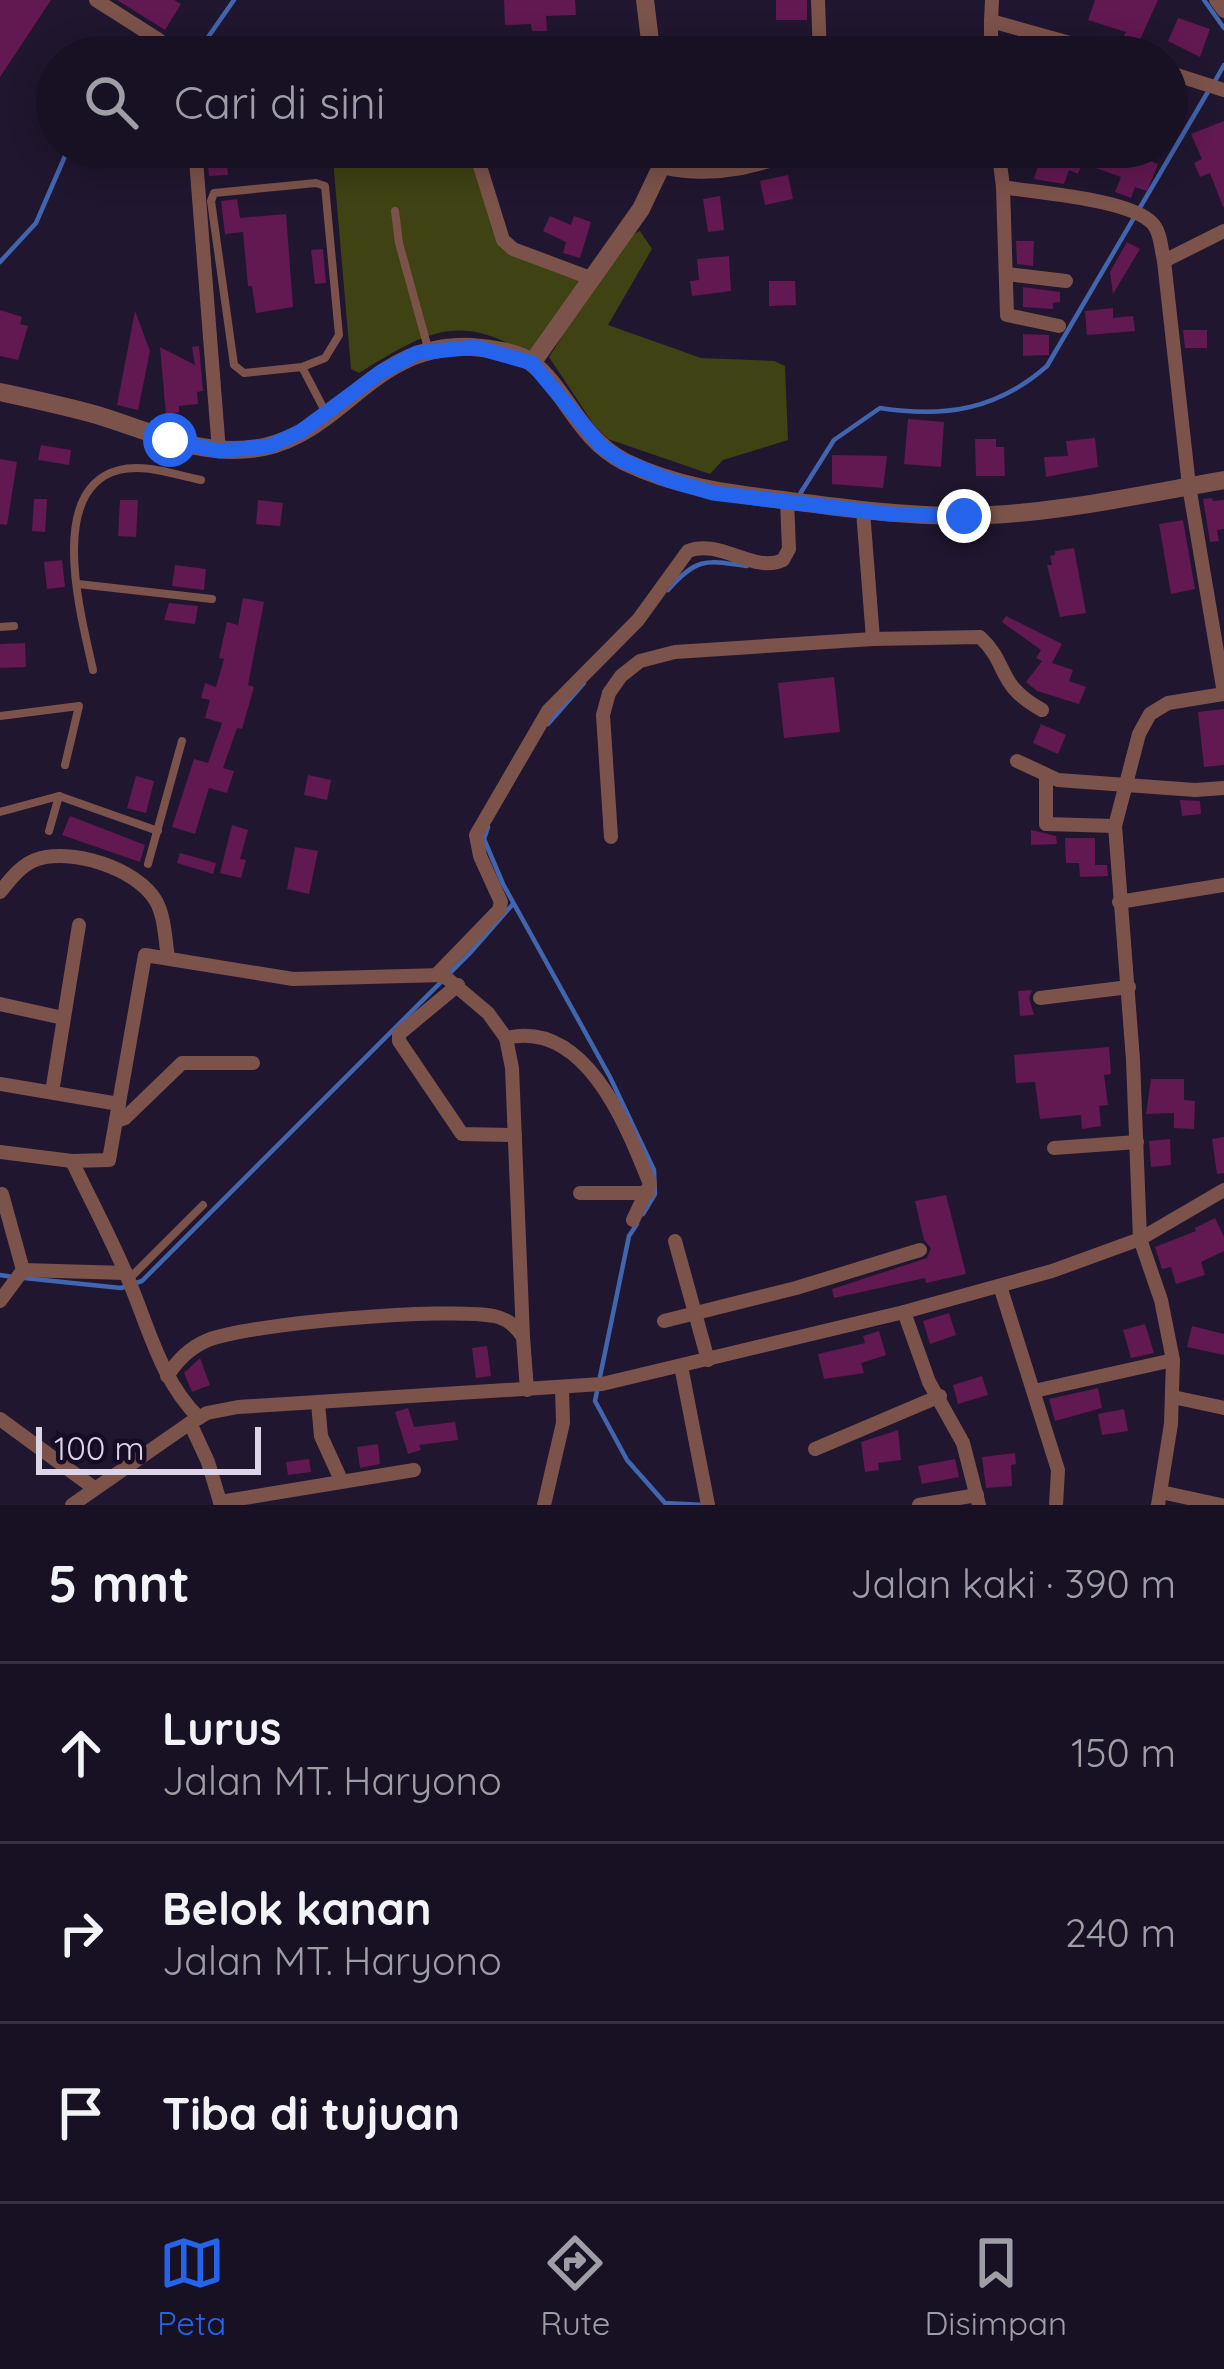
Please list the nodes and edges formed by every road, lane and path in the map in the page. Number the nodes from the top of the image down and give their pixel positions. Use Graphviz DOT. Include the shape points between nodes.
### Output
graph roads {
  1 [pos="96,0"];
  2 [pos="645,0"];
  3 [pos="818,0"];
  4 [pos="992,0"];
  5 [pos="1216,0"];
  6 [pos="1224,11"];
  7 [pos="991,21"];
  8 [pos="153,36"];
  9 [pos="649,36"];
  10 [pos="819,36"];
  11 [pos="991,36"];
  12 [pos="1045,36"];
  13 [pos="1188,78"];
  14 [pos="1223,90"];
  15 [pos="197,168"];
  16 [pos="480,168"];
  17 [pos="655,168"];
  18 [pos="688,168"];
  19 [pos="744,168"];
  20 [pos="1001,168"];
  21 [pos="1004,187"];
  22 [pos="395,211"];
  23 [pos="1224,231"];
  24 [pos="1164,261"];
  25 [pos="1006,274"];
  26 [pos="593,280"];
  27 [pos="1066,281"];
  28 [pos="1059,326"];
  29 [pos="428,350"];
  30 [pos="532,363"];
  31 [pos="302,367"];
  32 [pos="0,392"];
  33 [pos="326,413"];
  34 [pos="161,416"];
  35 [pos="148,432"];
  36 [pos="219,451"];
  37 [pos="201,480"];
  38 [pos="1224,480"];
  39 [pos="1190,486"];
  40 [pos="796,502"];
  41 [pos="863,511"];
  42 [pos="78,584"];
  43 [pos="212,598"];
  44 [pos="0,626"];
  45 [pos="14,626"];
  46 [pos="873,639"];
  47 [pos="93,670"];
  48 [pos="1224,693"];
  49 [pos="1042,710"];
  50 [pos="0,716"];
  51 [pos="182,741"];
  52 [pos="1017,761"];
  53 [pos="65,765"];
  54 [pos="1046,777"];
  55 [pos="1126,784"];
  56 [pos="1224,788"];
  57 [pos="58,796"];
  58 [pos="0,812"];
  59 [pos="1115,826"];
  60 [pos="158,831"];
  61 [pos="49,832"];
  62 [pos="610,837"];
  63 [pos="148,864"];
  64 [pos="1224,885"];
  65 [pos="0,892"];
  66 [pos="1120,902"];
  67 [pos="79,925"];
  68 [pos="169,958"];
  69 [pos="448,978"];
  70 [pos="1129,987"];
  71 [pos="1040,998"];
  72 [pos="0,1004"];
  73 [pos="63,1018"];
  74 [pos="506,1038"];
  75 [pos="254,1064"];
  76 [pos="0,1084"];
  77 [pos="52,1092"];
  78 [pos="119,1103"];
  79 [pos="116,1121"];
  80 [pos="514,1135"];
  81 [pos="1137,1142"];
  82 [pos="1054,1148"];
  83 [pos="0,1152"];
  84 [pos="72,1161"];
  85 [pos="1224,1190"];
  86 [pos="580,1193"];
  87 [pos="648,1193"];
  88 [pos="2,1194"];
  89 [pos="203,1205"];
  90 [pos="632,1220"];
  91 [pos="1140,1239"];
  92 [pos="675,1241"];
  93 [pos="920,1250"];
  94 [pos="21,1274"];
  95 [pos="129,1281"];
  96 [pos="1000,1286"];
  97 [pos="0,1300"];
  98 [pos="904,1312"];
  99 [pos="694,1313"];
  100 [pos="664,1321"];
  101 [pos="523,1337"];
  102 [pos="707,1360"];
  103 [pos="1173,1360"];
  104 [pos="681,1366"];
  105 [pos="167,1376"];
  106 [pos="562,1388"];
  107 [pos="526,1390"];
  108 [pos="1034,1391"];
  109 [pos="940,1396"];
  110 [pos="1173,1397"];
  111 [pos="318,1403"];
  112 [pos="1224,1408"];
  113 [pos="0,1419"];
  114 [pos="194,1420"];
  115 [pos="815,1449"];
  116 [pos="414,1470"];
  117 [pos="341,1480"];
  118 [pos="94,1489"];
  119 [pos="1160,1498"];
  120 [pos="978,1500"];
  121 [pos="220,1503"];
  122 [pos="72,1505"];
  123 [pos="544,1505"];
  124 [pos="708,1505"];
  125 [pos="919,1505"];
  126 [pos="1056,1505"];
  127 [pos="1221,1505"];
  1 -- 8 [label="street"];
  2 -- 9 [label="street"];
  3 -- 10 [label="street"];
  4 -- 7 [label="street"];
  5 -- 6 [label="street"];
  7 -- 11 [label="street"];
  7 -- 12 [label="street"];
  13 -- 14 [label="street"];
  15 -- 36 [label="street"];
  16 -- 26 [label="street" via="503,240"];
  17 -- 26 [label="street"];
  18 -- 19 [label="street"];
  20 -- 21 [label="street"];
  21 -- 24 [label="street" via="1136,214 1156,229"];
  21 -- 25 [label="street"];
  22 -- 29 [label="lane"];
  23 -- 24 [label="street"];
  24 -- 39 [label="street"];
  25 -- 27 [label="street"];
  25 -- 28 [label="street" via="1008,317"];
  26 -- 30 [label="street"];
  29 -- 30 [label="street" via="475,347"];
  29 -- 33 [label="street"];
  30 -- 40 [label="street" via="587,432 621,460 713,493"];
  31 -- 31 [label="lane" via="325,358 339,335 324,184 214,194 234,365 244,373"];
  31 -- 33 [label="lane"];
  32 -- 35 [label="street"];
  33 -- 36 [label="street" via="269,446"];
  34 -- 35 [label="lane"];
  35 -- 36 [label="street"];
  37 -- 42 [label="lane" via="138,468 100,479 79,503"];
  38 -- 39 [label="street"];
  39 -- 41 [label="street" via="1023,512"];
  39 -- 48 [label="street"];
  40 -- 41 [label="street"];
  40 -- 69 [label="street" via="783,560 688,551 638,620 548,711 476,835 501,902"];
  41 -- 46 [label="street"];
  42 -- 43 [label="lane"];
  42 -- 47 [label="lane"];
  44 -- 45 [label="lane"];
  46 -- 49 [label="street" via="980,638 1019,698"];
  46 -- 62 [label="street" via="640,661 609,693 603,715"];
  48 -- 55 [label="street" via="1150,714"];
  50 -- 53 [label="lane" via="79,706"];
  51 -- 60 [label="lane"];
  52 -- 54 [label="street"];
  54 -- 55 [label="street"];
  54 -- 59 [label="street" via="1046,824"];
  55 -- 56 [label="street"];
  55 -- 59 [label="street"];
  57 -- 58 [label="lane"];
  57 -- 60 [label="lane"];
  57 -- 61 [label="lane"];
  59 -- 66 [label="street"];
  60 -- 63 [label="lane"];
  64 -- 66 [label="street"];
  65 -- 68 [label="street" via="38,859 113,869 158,903"];
  66 -- 70 [label="street"];
  67 -- 73 [label="street"];
  68 -- 69 [label="street" via="293,979"];
  68 -- 78 [label="street" via="142,957"];
  69 -- 74 [label="street"];
  69 -- 80 [label="street" via="399,1041 462,1134"];
  70 -- 71 [label="street"];
  70 -- 81 [label="street"];
  72 -- 73 [label="street"];
  73 -- 77 [label="street"];
  74 -- 80 [label="street"];
  74 -- 87 [label="street" via="554,1039 592,1069 646,1173"];
  75 -- 79 [label="street" via="182,1063"];
  76 -- 77 [label="street"];
  77 -- 78 [label="street"];
  78 -- 79 [label="street"];
  79 -- 84 [label="street" via="107,1162"];
  80 -- 101 [label="street"];
  81 -- 82 [label="street"];
  81 -- 91 [label="street"];
  83 -- 84 [label="street"];
  84 -- 95 [label="street"];
  85 -- 91 [label="street"];
  86 -- 87 [label="street"];
  87 -- 90 [label="street"];
  88 -- 94 [label="street"];
  89 -- 95 [label="lane"];
  91 -- 96 [label="street"];
  91 -- 103 [label="street"];
  92 -- 99 [label="street"];
  93 -- 99 [label="street"];
  94 -- 95 [label="street"];
  94 -- 97 [label="street"];
  95 -- 105 [label="street"];
  96 -- 98 [label="street"];
  96 -- 108 [label="street"];
  98 -- 102 [label="street"];
  98 -- 109 [label="street"];
  99 -- 100 [label="street"];
  99 -- 102 [label="street"];
  101 -- 105 [label="street" via="499,1317 474,1315 247,1331 200,1344"];
  101 -- 107 [label="street"];
  102 -- 104 [label="street"];
  103 -- 108 [label="street"];
  103 -- 110 [label="street"];
  104 -- 106 [label="street"];
  104 -- 124 [label="street"];
  105 -- 114 [label="street"];
  106 -- 107 [label="street"];
  106 -- 123 [label="street" via="563,1423"];
  107 -- 111 [label="street"];
  108 -- 126 [label="street" via="1058,1470"];
  109 -- 115 [label="street"];
  109 -- 120 [label="street"];
  110 -- 112 [label="street"];
  110 -- 119 [label="street"];
  111 -- 114 [label="street" via="238,1407"];
  111 -- 117 [label="street" via="321,1436"];
  113 -- 118 [label="street"];
  114 -- 118 [label="street"];
  114 -- 121 [label="street"];
  116 -- 117 [label="street"];
  117 -- 121 [label="street"];
  118 -- 122 [label="street"];
  119 -- 127 [label="street"];
  120 -- 125 [label="street"];
}
